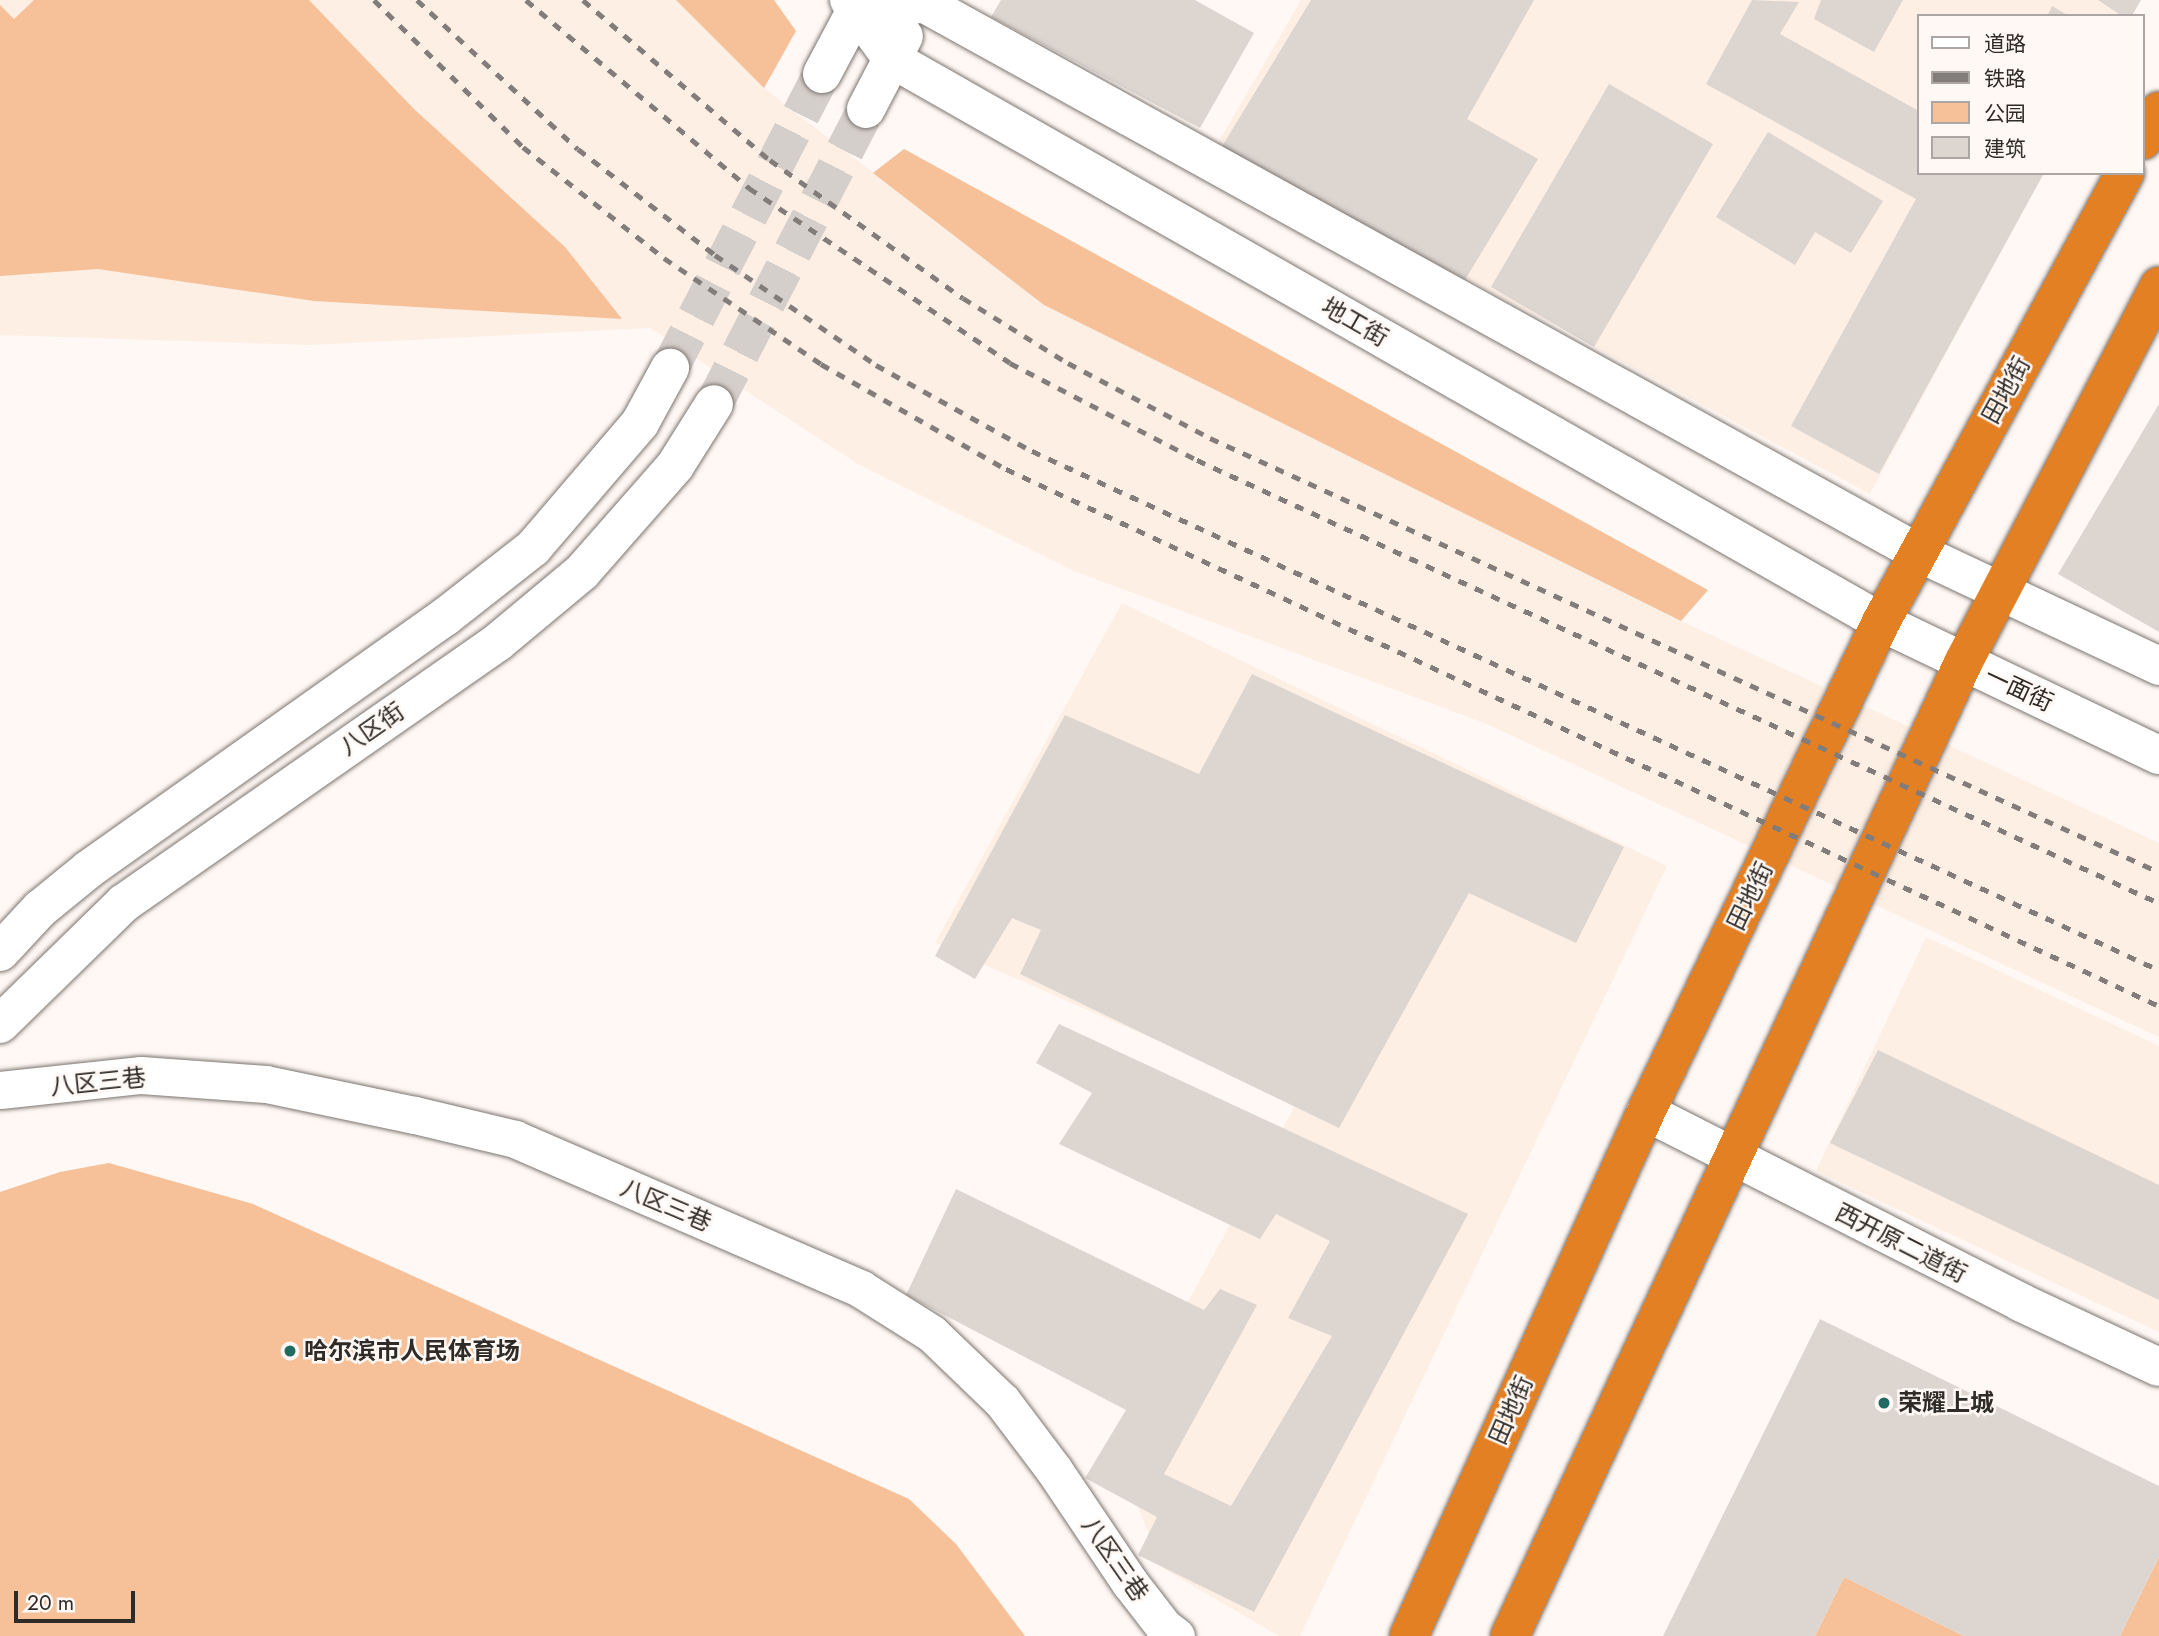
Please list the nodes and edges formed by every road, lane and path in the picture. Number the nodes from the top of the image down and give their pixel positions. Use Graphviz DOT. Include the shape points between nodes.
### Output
graph roads {
  1 [pos="921,1"];
  2 [pos="852,5"];
  3 [pos="892,59"];
  4 [pos="822,74"];
  5 [pos="866,109"];
  6 [pos="2159,111"];
  7 [pos="2145,136"];
  8 [pos="2124,175"];
  9 [pos="2159,286"];
  10 [pos="670,368"];
  11 [pos="714,404"];
  12 [pos="1917,552"];
  13 [pos="2000,591"];
  14 [pos="1881,622"];
  15 [pos="1963,663"];
  16 [pos="2159,666"];
  17 [pos="2159,755"];
  18 [pos="0,952"];
  19 [pos="0,1024"];
  20 [pos="0,1090"];
  21 [pos="1646,1112"];
  22 [pos="1733,1159"];
  23 [pos="2159,1367"];
  24 [pos="1177,1636"];
  25 [pos="1409,1636"];
  26 [pos="1510,1636"];
  1 -- 2 [label="main road"];
  1 -- 3 [label="main road"];
  1 -- 12 [label="main road"];
  2 -- 3 [label="main road, 地工街"];
  2 -- 4 [label="main road"];
  3 -- 5 [label="main road"];
  3 -- 14 [label="main road, 地工街"];
  6 -- 7 [label="highway"];
  8 -- 12 [label="highway, 田地街"];
  9 -- 13 [label="highway"];
  10 -- 18 [label="main road, 八区街" via="640,423 533,548 445,617 89,869 40,909"];
  11 -- 19 [label="main road, 八区街" via="675,466 582,572 498,642 124,903"];
  12 -- 13 [label="main road"];
  12 -- 14 [label="highway, 田地街"];
  13 -- 15 [label="highway"];
  13 -- 16 [label="main road"];
  14 -- 15 [label="main road, 一面街"];
  14 -- 21 [label="highway, 田地街"];
  15 -- 17 [label="main road, 一面街"];
  15 -- 22 [label="highway"];
  20 -- 24 [label="street, 八区三巷" via="141,1075 266,1084 415,1115 515,1139 861,1289 931,1333 1002,1401 1055,1470 1130,1583"];
  21 -- 22 [label="main road, 西开原二道街"];
  21 -- 25 [label="highway, 田地街"];
  22 -- 23 [label="main road, 西开原二道街"];
  22 -- 26 [label="highway"];
}
